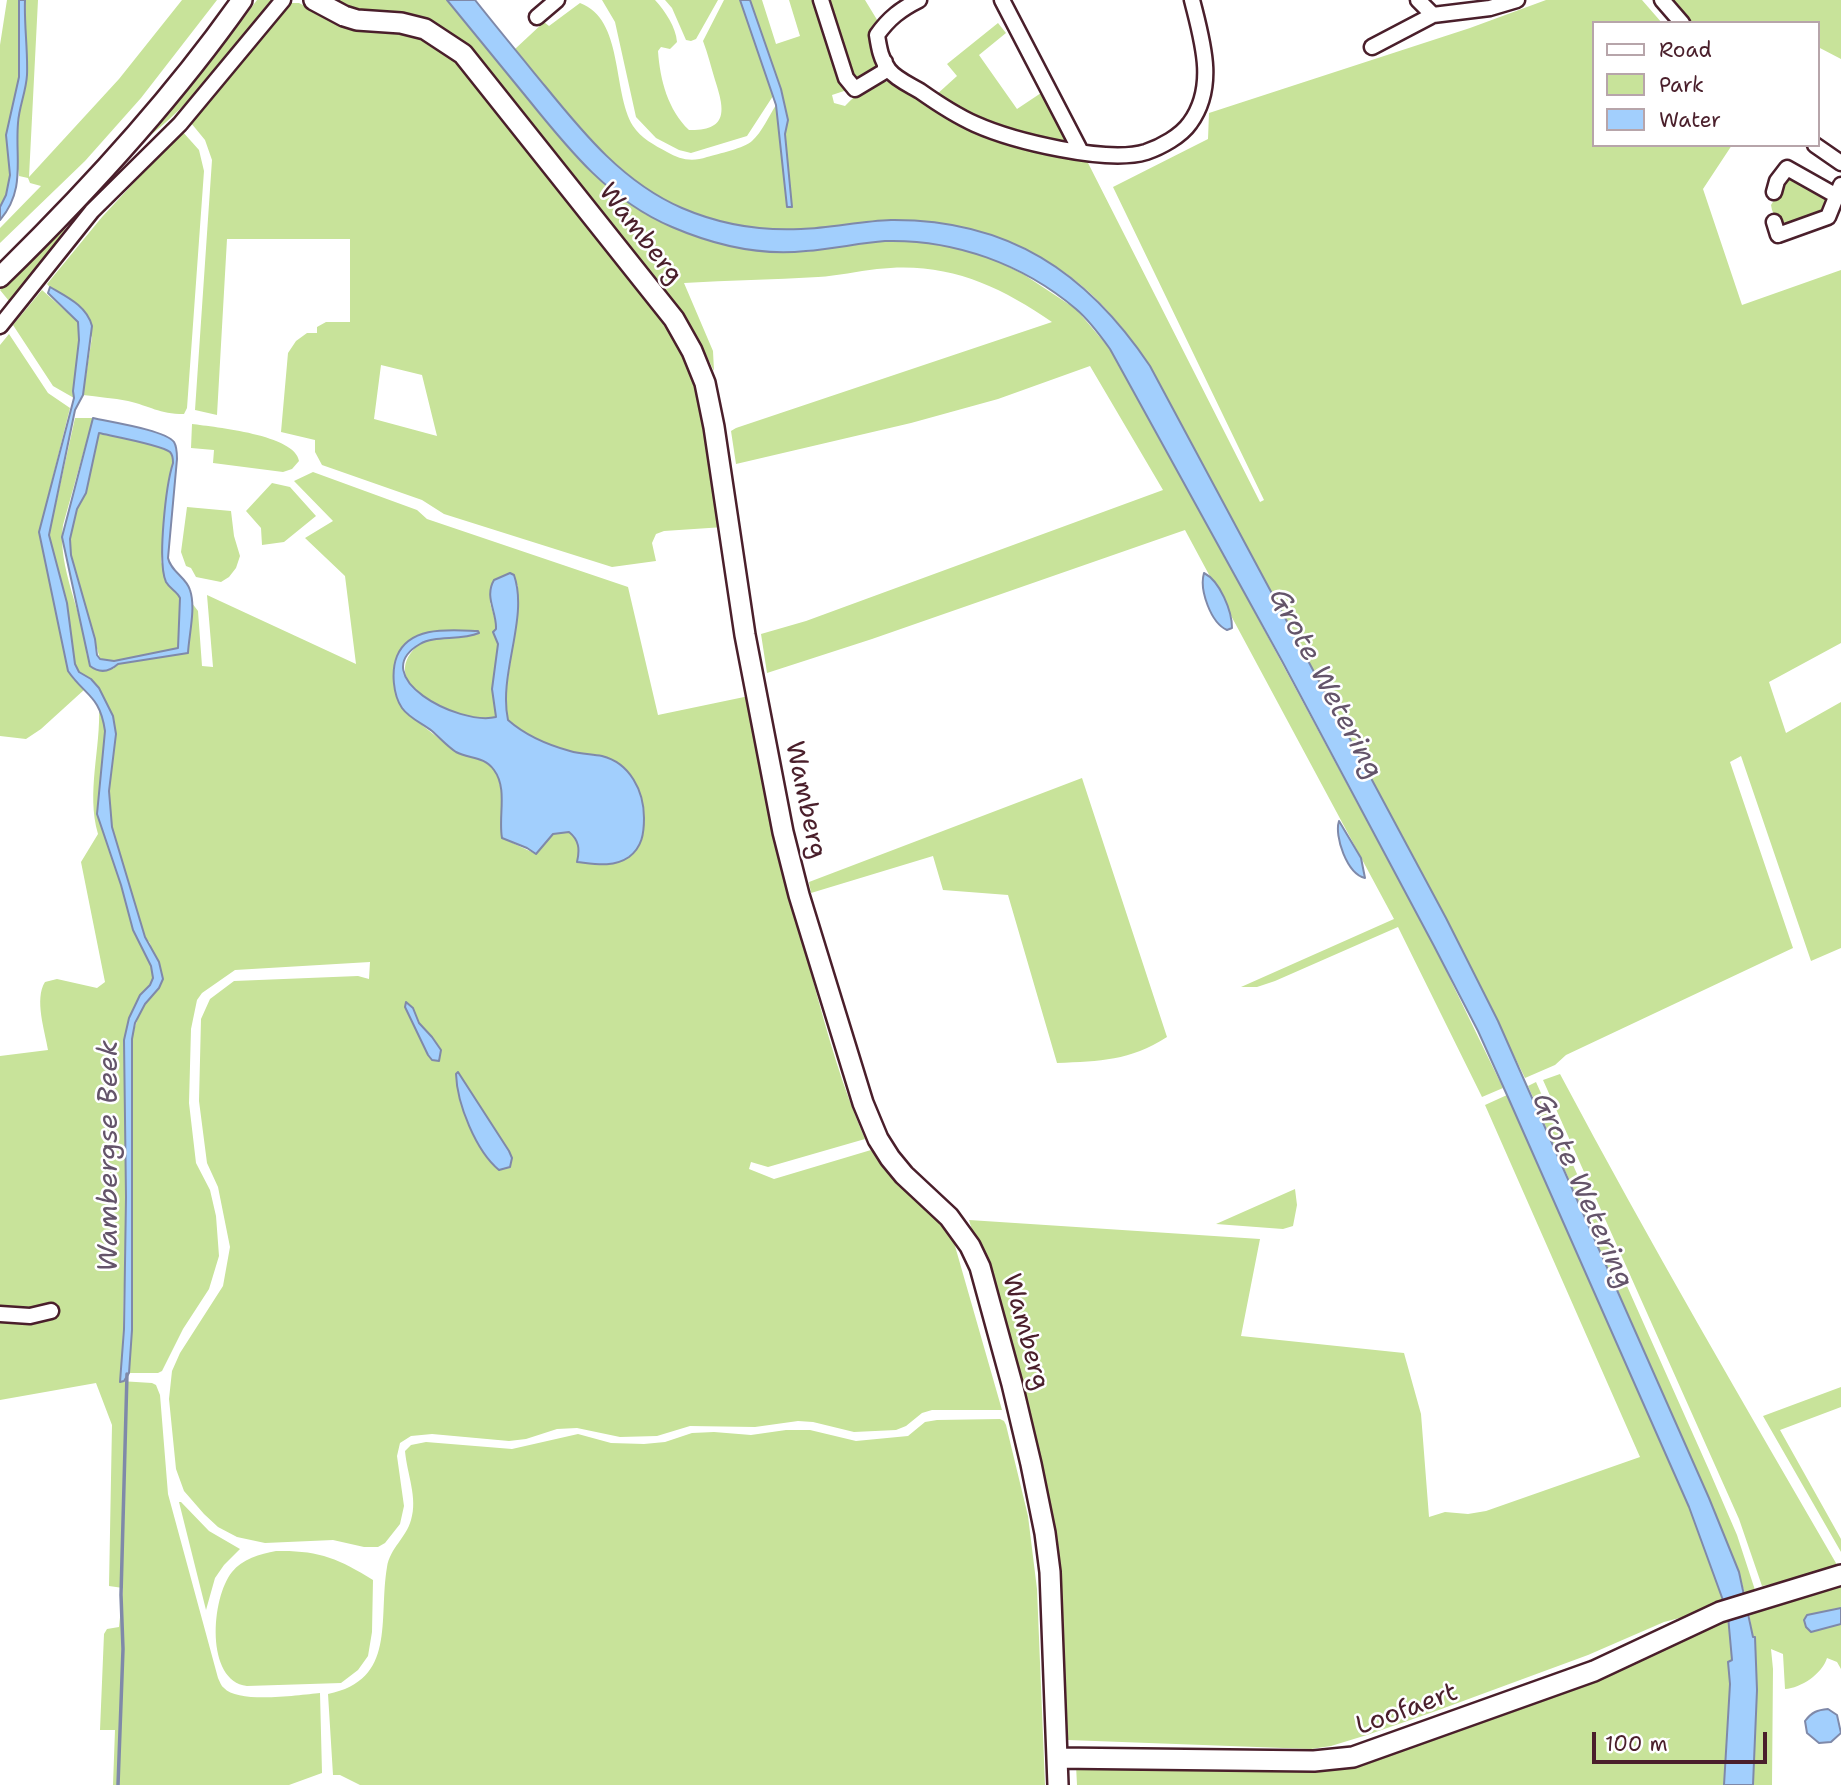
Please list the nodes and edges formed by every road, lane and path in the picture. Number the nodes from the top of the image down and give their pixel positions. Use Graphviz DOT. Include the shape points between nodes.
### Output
graph roads {
  1 [pos="242,0"];
  2 [pos="284,0"];
  3 [pos="314,0"];
  4 [pos="557,0"];
  5 [pos="821,0"];
  6 [pos="919,0"];
  7 [pos="1002,0"];
  8 [pos="1192,0"];
  9 [pos="1418,0"];
  10 [pos="1517,0"];
  11 [pos="1662,0"];
  12 [pos="1433,15"];
  13 [pos="537,17"];
  14 [pos="1680,21"];
  15 [pos="1372,47"];
  16 [pos="885,62"];
  17 [pos="1818,147"];
  18 [pos="1081,152"];
  19 [pos="1841,163"];
  20 [pos="1838,190"];
  21 [pos="1774,192"];
  22 [pos="1774,222"];
  23 [pos="0,277"];
  24 [pos="0,300"];
  25 [pos="10,312"];
  26 [pos="0,326"];
  27 [pos="51,1311"];
  28 [pos="0,1314"];
  29 [pos="1841,1575"];
  30 [pos="1057,1752"];
  31 [pos="1058,1785"];
  1 -- 23 [label="street" via="133,141"];
  2 -- 25 [label="street" via="180,124 92,211"];
  3 -- 30 [label="street, Wamberg" via="357,20 425,29 463,54 674,319 692,351 705,383 714,427 740,608 783,832 859,1090 890,1158 950,1217 971,1246 1012,1384 1048,1559"];
  4 -- 13 [label="street"];
  5 -- 16 [label="street" via="846,78 855,89 885,72"];
  6 -- 16 [label="street" via="899,10 877,35"];
  7 -- 18 [label="street"];
  8 -- 18 [label="street" via="1205,50 1205,92 1191,123 1177,137 1146,152 1105,156"];
  9 -- 12 [label="street"];
  10 -- 12 [label="street"];
  11 -- 14 [label="street"];
  12 -- 15 [label="street"];
  16 -- 18 [label="street" via="900,78 976,124 1028,142"];
  17 -- 19 [label="street"];
  20 -- 21 [label="street" via="1787,168"];
  20 -- 22 [label="street" via="1828,217 1778,235"];
  24 -- 25 [label="street"];
  25 -- 26 [label="street"];
  27 -- 28 [label="street" via="30,1316"];
  29 -- 30 [label="street, Loofaert" via="1720,1612 1594,1671 1353,1757 1314,1761"];
  30 -- 31 [label="street"];
}
